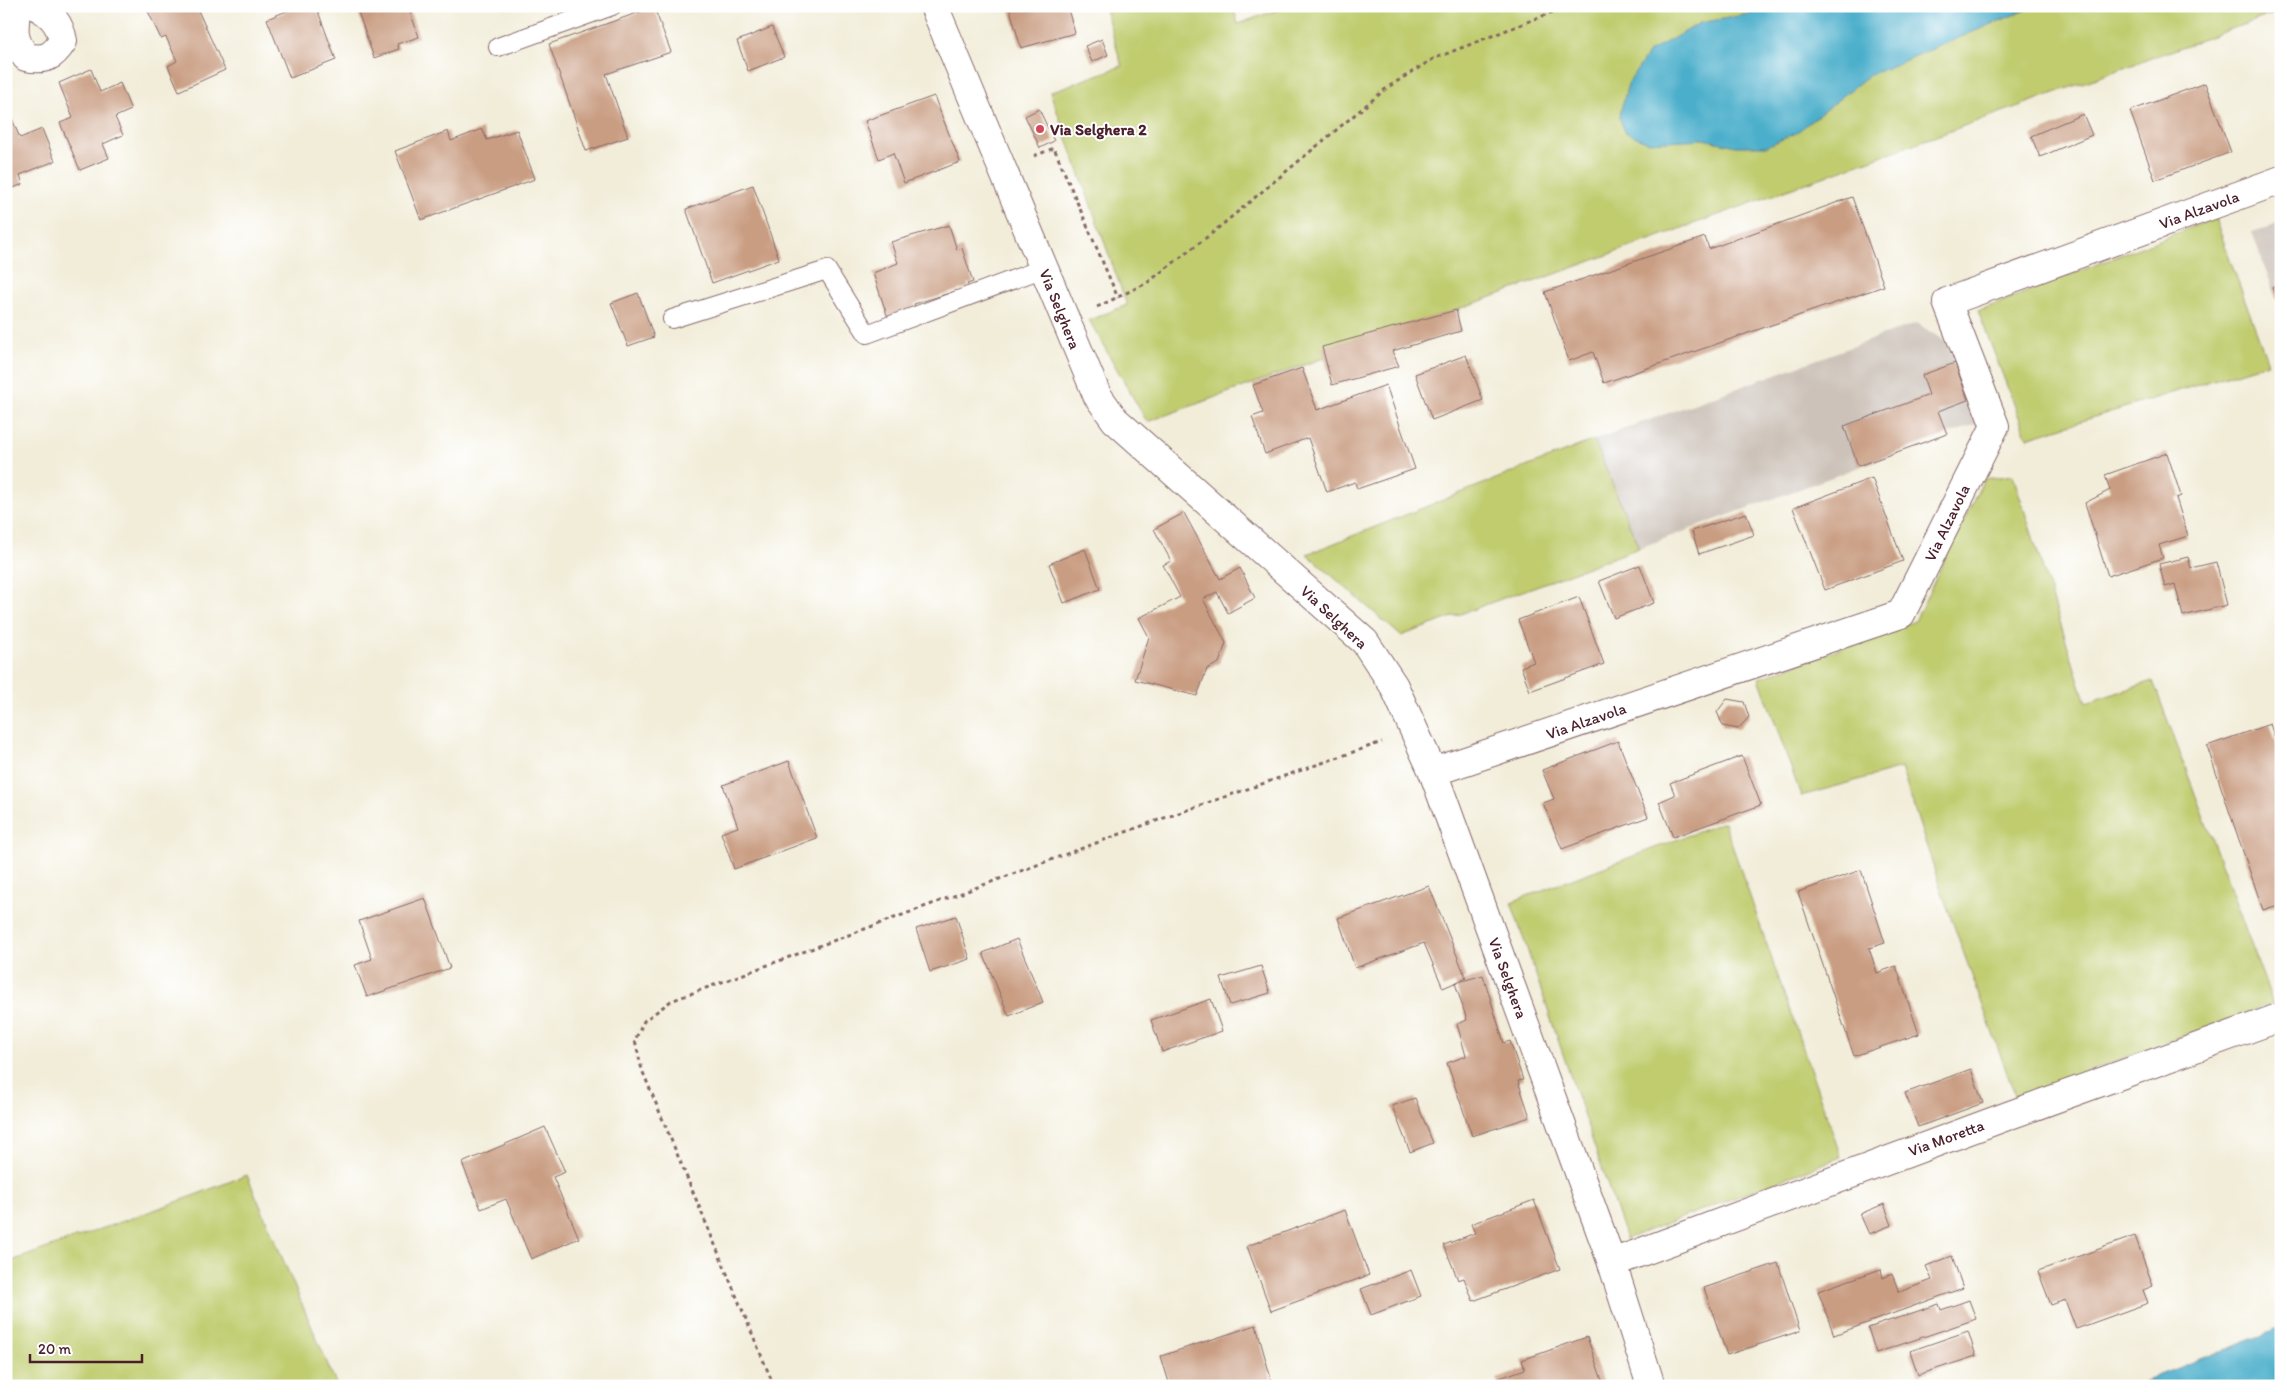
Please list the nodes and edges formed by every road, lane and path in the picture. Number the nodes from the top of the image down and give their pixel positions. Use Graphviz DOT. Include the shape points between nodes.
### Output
graph roads {
  1 [pos="17,6"];
  2 [pos="36,6"];
  3 [pos="612,6"];
  4 [pos="934,6"];
  5 [pos="1568,6"];
  6 [pos="498,47"];
  7 [pos="1028,158"];
  8 [pos="2281,180"];
  9 [pos="1044,268"];
  10 [pos="1118,298"];
  11 [pos="672,319"];
  12 [pos="1065,320"];
  13 [pos="1414,731"];
  14 [pos="1433,772"];
  15 [pos="2281,1017"];
  16 [pos="1612,1263"];
  17 [pos="774,1386"];
  18 [pos="1651,1386"];
  1 -- 2 [label="street" via="16,45 26,57 46,58 55,53 63,41 62,30 47,12"];
  3 -- 6 [label="lane"];
  4 -- 9 [label="street, Via Selghera"];
  5 -- 10 [label="path" via="1433,59 1388,87 1211,234 1147,283"];
  7 -- 10 [label="path" via="1054,148"];
  8 -- 14 [label="street, Via Alzavola" via="1947,302 1995,426 1901,614"];
  9 -- 11 [label="lane" via="867,334 827,270"];
  9 -- 12 [label="street, Via Selghera"];
  10 -- 12 [label="path"];
  12 -- 13 [label="street, Via Selghera" via="1097,395 1115,420 1365,642 1394,686"];
  13 -- 14 [label="street, Via Selghera"];
  13 -- 17 [label="path" via="1150,823 671,1001 644,1021 635,1040 642,1070"];
  14 -- 16 [label="street, Via Selghera"];
  15 -- 16 [label="street, Via Moretta"];
  16 -- 18 [label="street, Via Selghera"];
}
